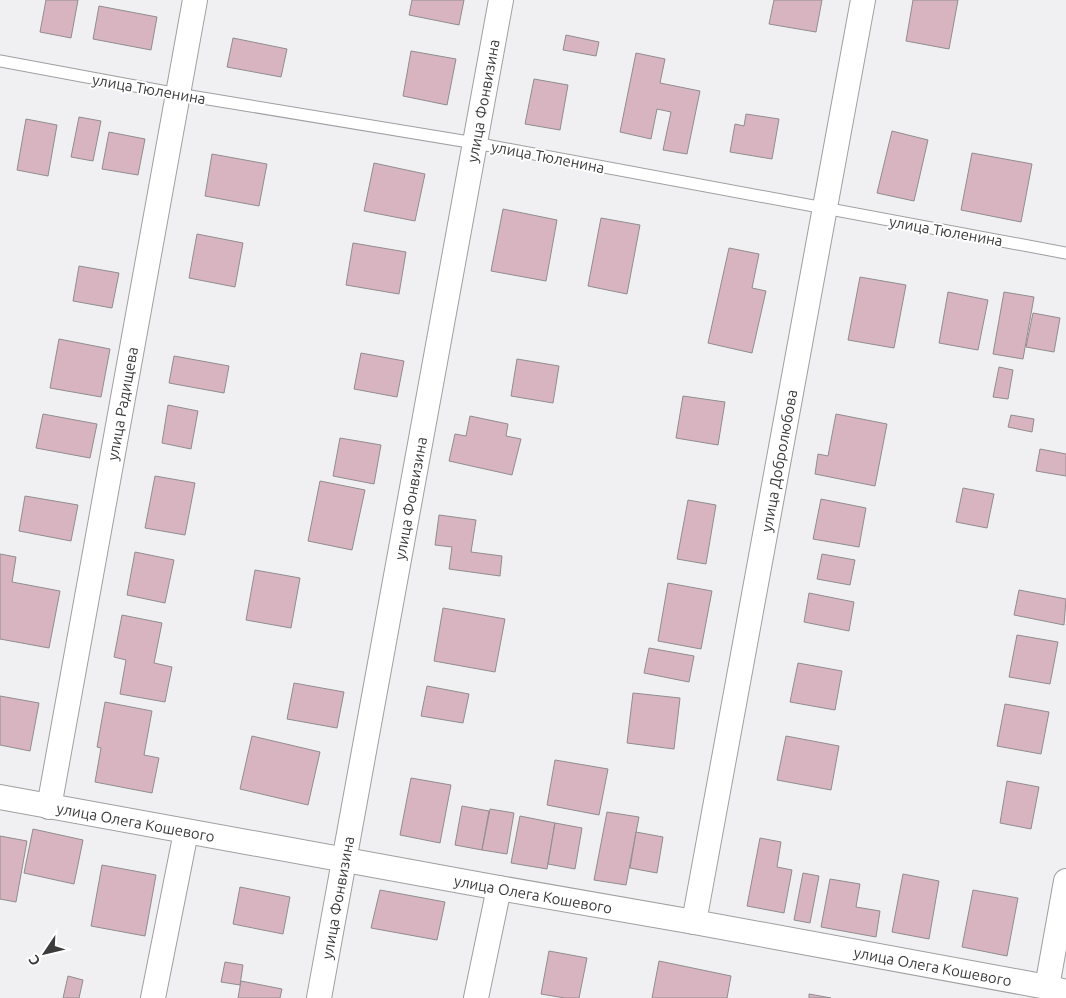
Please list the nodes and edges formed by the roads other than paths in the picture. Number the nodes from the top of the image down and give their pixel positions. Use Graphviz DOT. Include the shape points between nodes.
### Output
graph roads {
  1 [pos="195,0"];
  2 [pos="501,0"];
  3 [pos="862,0"];
  4 [pos="0,61"];
  5 [pos="178,94"];
  6 [pos="475,143"];
  7 [pos="824,208"];
  8 [pos="1066,253"];
  9 [pos="0,797"];
  10 [pos="49,807"];
  11 [pos="186,832"];
  12 [pos="344,860"];
  13 [pos="1066,881"];
  14 [pos="499,888"];
  15 [pos="694,922"];
  16 [pos="1056,990"];
  17 [pos="154,998"];
  18 [pos="319,998"];
  19 [pos="476,998"];
  1 -- 5 [label="street, улица Радищева"];
  2 -- 6 [label="street, улица Фонвизина"];
  3 -- 7 [label="street, улица Добролюбова"];
  4 -- 5 [label="lane, улица Тюленина"];
  5 -- 6 [label="lane, улица Тюленина"];
  5 -- 10 [label="street, улица Радищева"];
  6 -- 7 [label="lane, улица Тюленина"];
  6 -- 12 [label="street, улица Фонвизина"];
  7 -- 8 [label="lane, улица Тюленина"];
  7 -- 15 [label="street, улица Добролюбова"];
  9 -- 10 [label="street, улица Олега Кошевого"];
  10 -- 11 [label="street, улица Олега Кошевого"];
  11 -- 12 [label="street, улица Олега Кошевого"];
  11 -- 17 [label="street"];
  12 -- 14 [label="street, улица Олега Кошевого"];
  12 -- 18 [label="street, улица Фонвизина"];
  13 -- 16 [label="street"];
  14 -- 15 [label="street, улица Олега Кошевого"];
  14 -- 19 [label="street"];
  15 -- 16 [label="street, улица Олега Кошевого"];
}
